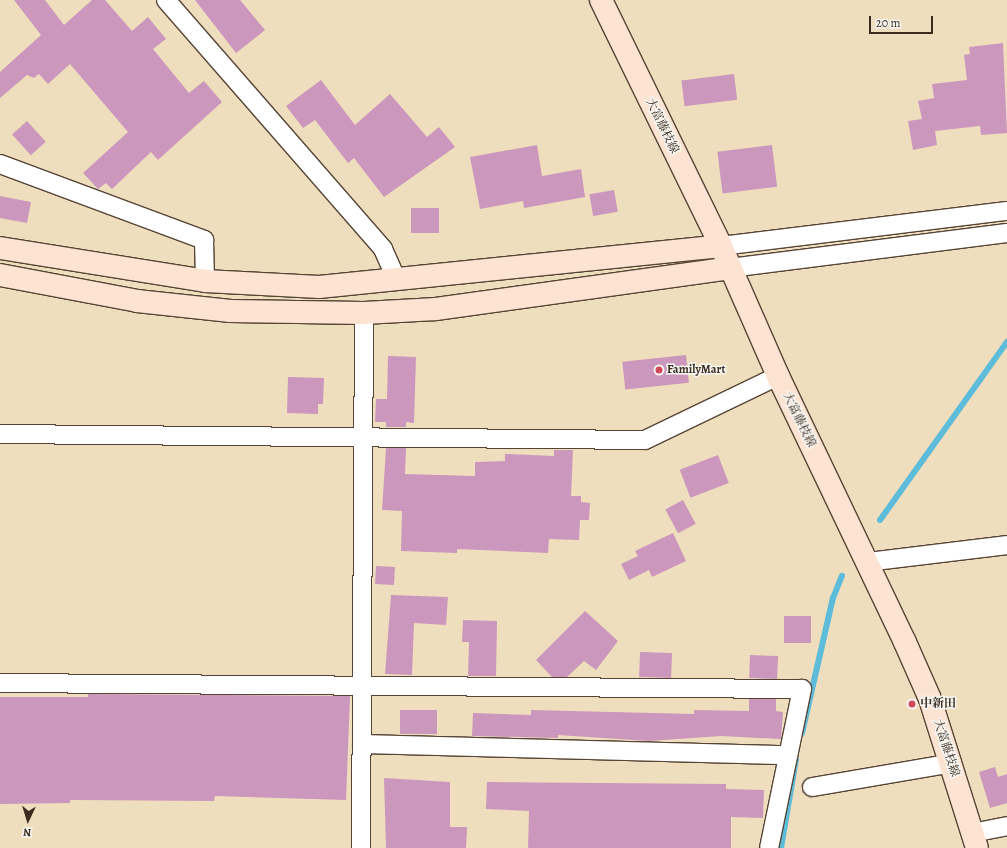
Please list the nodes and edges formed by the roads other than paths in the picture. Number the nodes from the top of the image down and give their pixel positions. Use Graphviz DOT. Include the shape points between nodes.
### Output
graph roads {
  1 [pos="166,0"];
  2 [pos="601,0"];
  3 [pos="0,164"];
  4 [pos="1007,211"];
  5 [pos="1007,233"];
  6 [pos="721,246"];
  7 [pos="0,248"];
  8 [pos="730,268"];
  9 [pos="0,276"];
  10 [pos="397,280"];
  11 [pos="205,282"];
  12 [pos="364,313"];
  13 [pos="778,376"];
  14 [pos="0,434"];
  15 [pos="365,435"];
  16 [pos="1007,545"];
  17 [pos="867,562"];
  18 [pos="0,683"];
  19 [pos="362,687"];
  20 [pos="362,744"];
  21 [pos="788,755"];
  22 [pos="952,763"];
  23 [pos="812,787"];
  24 [pos="1007,826"];
  25 [pos="975,841"];
  26 [pos="361,848"];
  27 [pos="769,848"];
  1 -- 10 [label="street" via="383,250"];
  2 -- 6 [label="street, 大富藤枝線"];
  3 -- 11 [label="street" via="204,240"];
  4 -- 6 [label="street"];
  5 -- 8 [label="street"];
  6 -- 8 [label="street, 大富藤枝線"];
  6 -- 10 [label="street"];
  7 -- 11 [label="street"];
  8 -- 12 [label="street" via="436,310"];
  8 -- 13 [label="street, 大富藤枝線"];
  9 -- 12 [label="street" via="137,301 199,308"];
  10 -- 11 [label="street" via="319,287"];
  12 -- 15 [label="street"];
  13 -- 15 [label="street" via="645,440"];
  13 -- 17 [label="street, 大富藤枝線"];
  14 -- 15 [label="street"];
  15 -- 19 [label="street"];
  16 -- 17 [label="street"];
  17 -- 22 [label="street, 大富藤枝線" via="930,699"];
  18 -- 19 [label="street"];
  19 -- 20 [label="street"];
  19 -- 21 [label="street" via="802,689"];
  20 -- 21 [label="street"];
  20 -- 26 [label="street"];
  21 -- 27 [label="street"];
  22 -- 23 [label="street"];
  22 -- 25 [label="street, 大富藤枝線"];
  24 -- 25 [label="street"];
}
